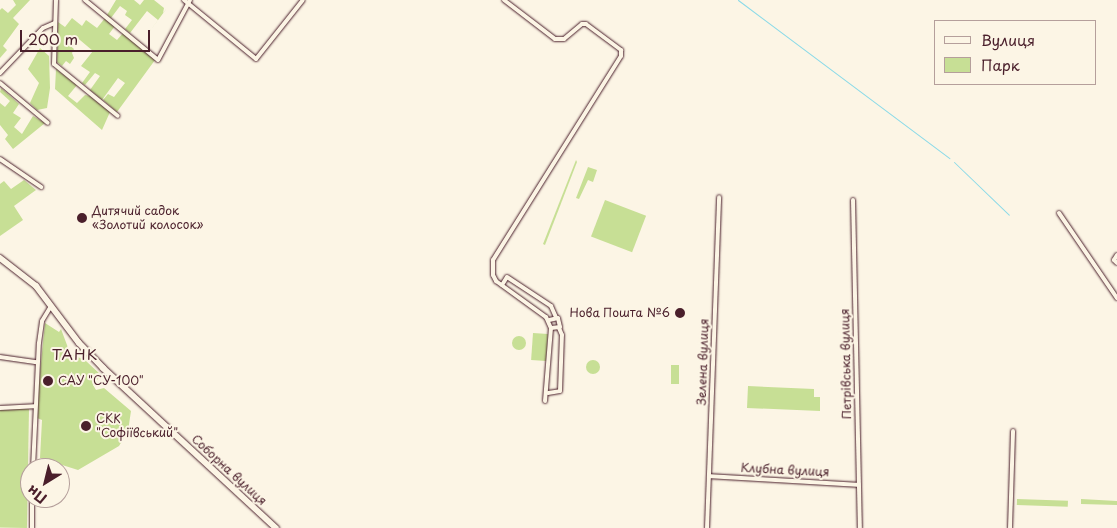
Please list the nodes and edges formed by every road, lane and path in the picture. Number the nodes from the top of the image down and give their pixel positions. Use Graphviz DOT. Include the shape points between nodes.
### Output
graph roads {
  1 [pos="56,0"];
  2 [pos="85,0"];
  3 [pos="303,0"];
  4 [pos="504,0"];
  5 [pos="187,1"];
  6 [pos="55,23"];
  7 [pos="0,73"];
  8 [pos="0,83"];
  9 [pos="118,116"];
  10 [pos="48,123"];
  11 [pos="0,159"];
  12 [pos="41,187"];
  13 [pos="719,197"];
  14 [pos="853,200"];
  15 [pos="1059,213"];
  16 [pos="1117,255"];
  17 [pos="0,258"];
  18 [pos="1117,263"];
  19 [pos="502,285"];
  20 [pos="1117,298"];
  21 [pos="52,306"];
  22 [pos="556,317"];
  23 [pos="549,320"];
  24 [pos="551,328"];
  25 [pos="559,328"];
  26 [pos="0,357"];
  27 [pos="37,362"];
  28 [pos="548,393"];
  29 [pos="545,402"];
  30 [pos="34,406"];
  31 [pos="0,408"];
  32 [pos="1013,431"];
  33 [pos="33,458"];
  34 [pos="709,476"];
  35 [pos="859,485"];
  36 [pos="32,508"];
  37 [pos="32,528"];
  38 [pos="276,528"];
  39 [pos="707,528"];
  40 [pos="860,528"];
  41 [pos="1010,528"];
  1 -- 6 [label="street"];
  2 -- 5 [label="street" via="158,60"];
  3 -- 5 [label="street" via="256,59"];
  4 -- 19 [label="street" via="555,39 564,39 586,24 620,47 621,56 493,260 493,275"];
  6 -- 7 [label="street" via="43,28"];
  6 -- 9 [label="street" via="54,64"];
  8 -- 10 [label="street"];
  11 -- 12 [label="street"];
  13 -- 34 [label="street, Зелена вулиця"];
  14 -- 35 [label="street, Петрівська вулиця"];
  15 -- 20 [label="street"];
  16 -- 18 [label="street" via="1114,260"];
  17 -- 21 [label="main road, Соборна вулиця" via="36,286"];
  19 -- 22 [label="street" via="507,277 551,306"];
  19 -- 23 [label="street"];
  21 -- 27 [label="street" via="42,320"];
  21 -- 38 [label="main road, Соборна вулиця" via="79,343 103,368"];
  22 -- 23 [label="street"];
  22 -- 25 [label="street" via="562,323"];
  23 -- 24 [label="street"];
  24 -- 25 [label="street"];
  24 -- 28 [label="street"];
  25 -- 28 [label="street" via="562,335 560,391"];
  26 -- 27 [label="street"];
  27 -- 30 [label="street"];
  28 -- 29 [label="street"];
  30 -- 31 [label="street"];
  30 -- 33 [label="street"];
  32 -- 41 [label="street"];
  34 -- 35 [label="street, Клубна вулиця"];
  34 -- 39 [label="street, Зелена вулиця"];
  35 -- 40 [label="street, Петрівська вулиця"];
  36 -- 37 [label="street"];
}
